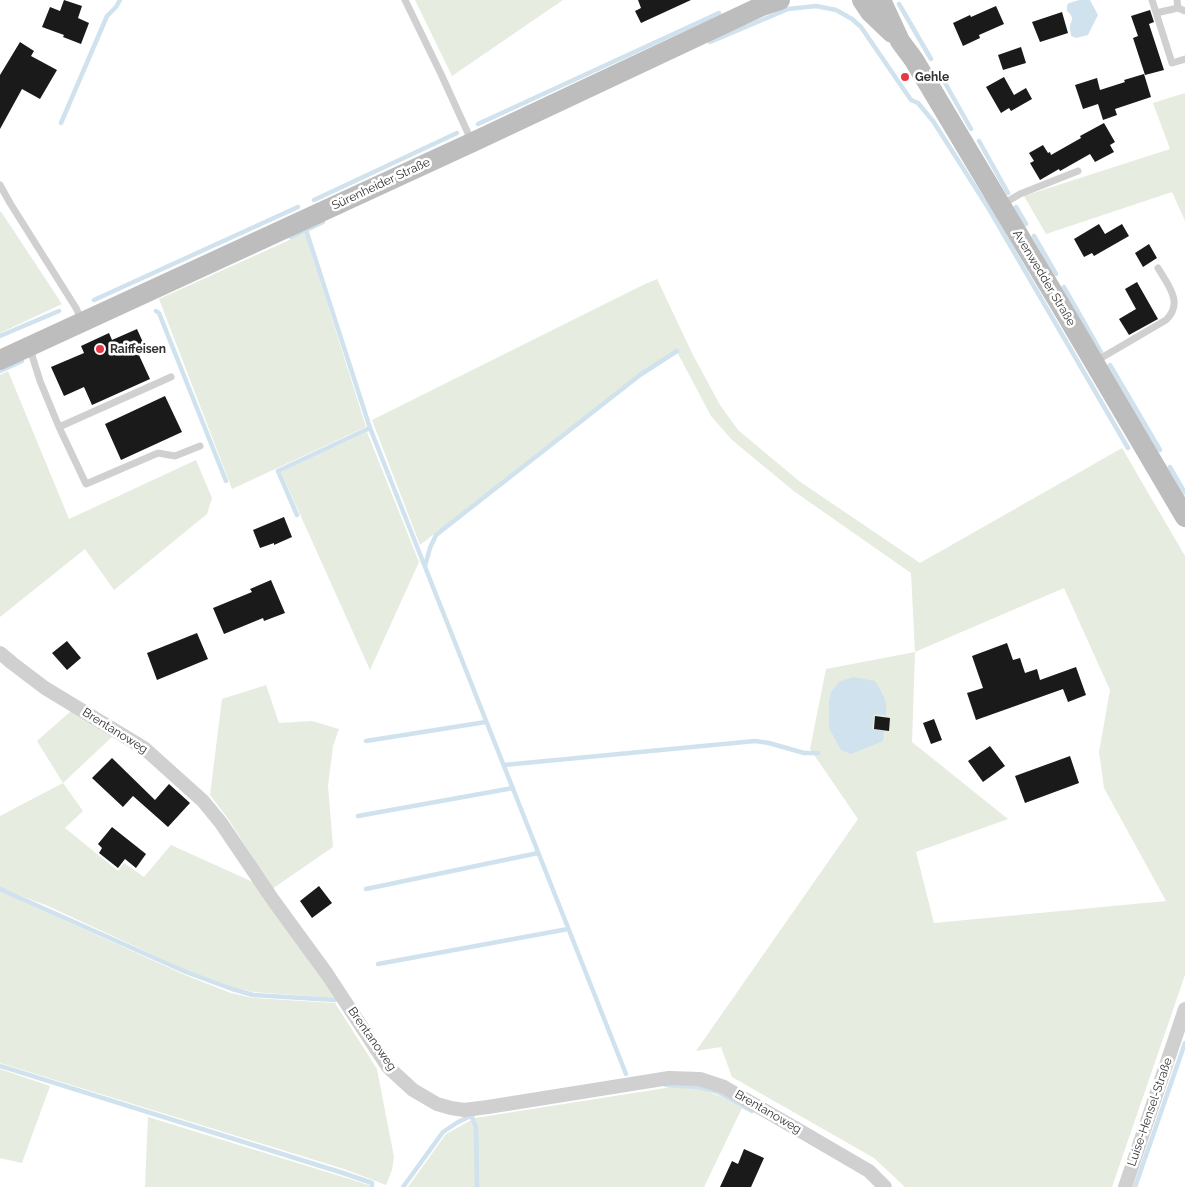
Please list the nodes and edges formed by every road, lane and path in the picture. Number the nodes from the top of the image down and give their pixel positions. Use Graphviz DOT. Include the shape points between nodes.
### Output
graph roads {
  1 [pos="405,0"];
  2 [pos="862,0"];
  3 [pos="881,0"];
  4 [pos="1152,0"];
  5 [pos="770,2"];
  6 [pos="1180,6"];
  7 [pos="1156,13"];
  8 [pos="900,41"];
  9 [pos="1185,59"];
  10 [pos="473,142"];
  11 [pos="1078,171"];
  12 [pos="0,185"];
  13 [pos="1000,205"];
  14 [pos="1158,268"];
  15 [pos="82,322"];
  16 [pos="29,346"];
  17 [pos="0,360"];
  18 [pos="1094,362"];
  19 [pos="171,377"];
  20 [pos="59,427"];
  21 [pos="200,446"];
  22 [pos="1185,517"];
  23 [pos="0,653"];
  24 [pos="1185,1010"];
  25 [pos="885,1187"];
  26 [pos="1125,1187"];
  1 -- 10 [label="lane"];
  2 -- 8 [label="street, Avenwedder Straße"];
  3 -- 8 [label="street, Avenwedder Straße"];
  4 -- 7 [label="lane"];
  5 -- 10 [label="street, Sürenheider Straße"];
  6 -- 7 [label="lane"];
  7 -- 9 [label="lane" via="1172,63"];
  8 -- 13 [label="street, Avenwedder Straße"];
  10 -- 15 [label="street, Sürenheider Straße"];
  11 -- 13 [label="lane"];
  12 -- 15 [label="lane"];
  13 -- 18 [label="street, Avenwedder Straße"];
  14 -- 18 [label="lane" via="1175,298 1171,315"];
  15 -- 16 [label="street, Sürenheider Straße"];
  16 -- 17 [label="street, Sürenheider Straße"];
  16 -- 20 [label="lane"];
  18 -- 22 [label="street, Avenwedder Straße"];
  19 -- 20 [label="lane"];
  20 -- 21 [label="lane" via="86,484 158,453 175,456"];
  23 -- 25 [label="street, Brentanoweg" via="45,688 144,748 203,801 328,974 388,1067 413,1090 437,1104 464,1110 669,1078 700,1078 724,1087 869,1171"];
  24 -- 26 [label="street, Luise-Hensel-Straße"];
}
